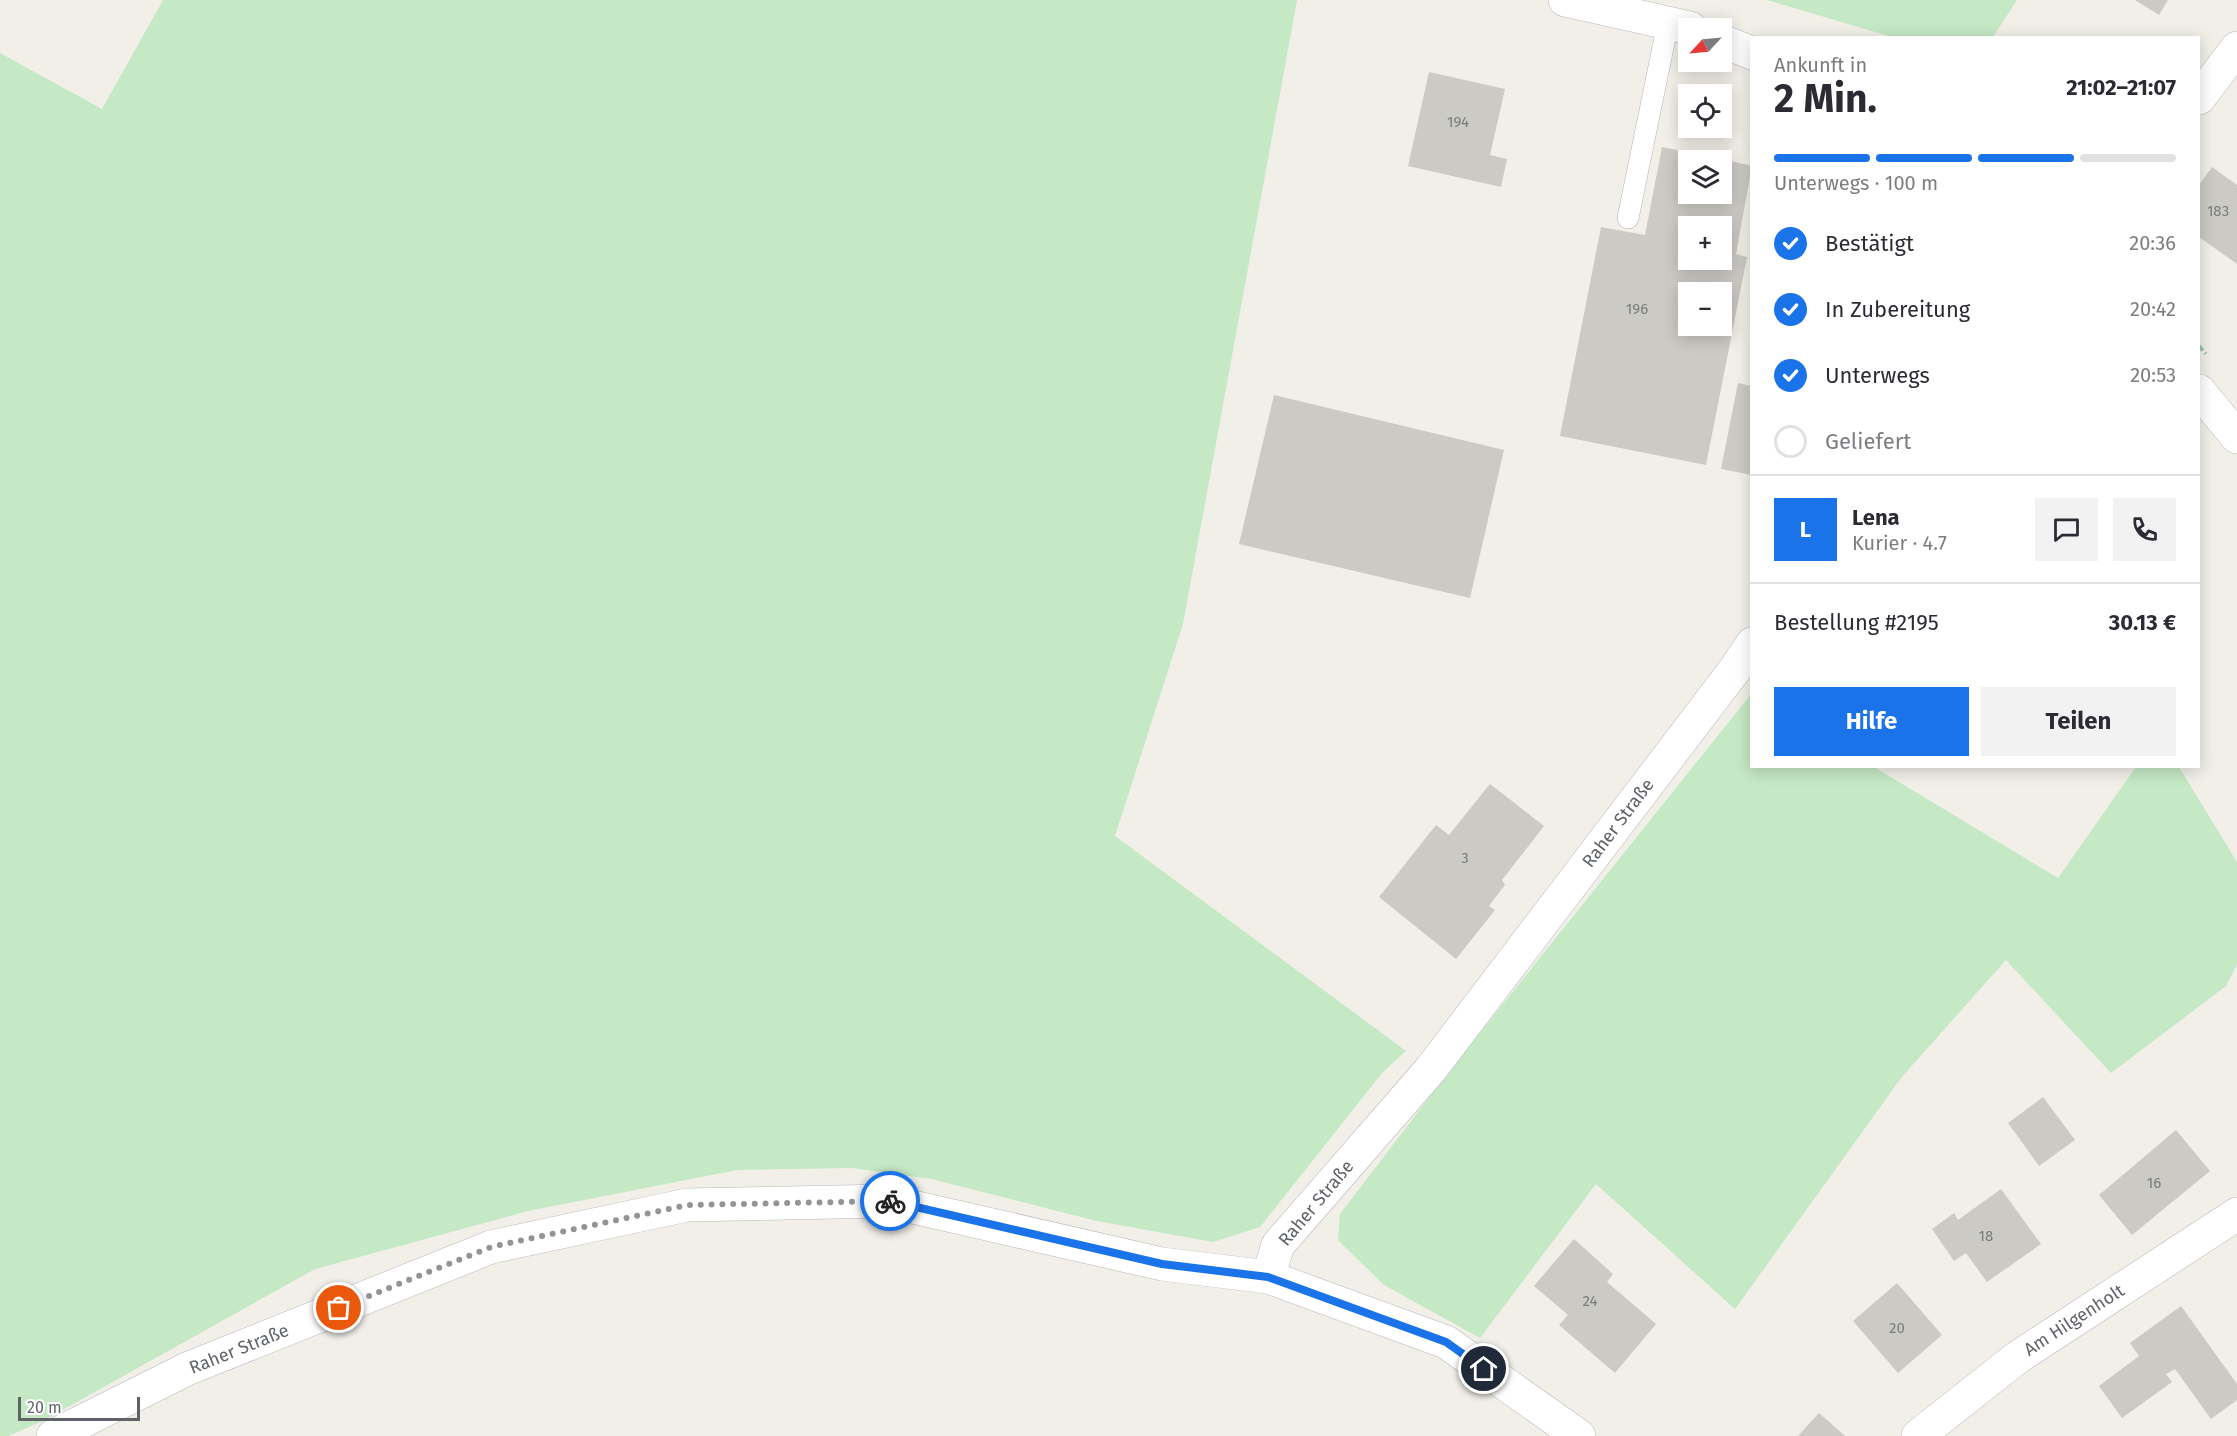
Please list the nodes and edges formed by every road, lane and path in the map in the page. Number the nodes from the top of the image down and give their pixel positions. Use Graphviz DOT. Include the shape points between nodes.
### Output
graph roads {
  1 [pos="1565,0"];
  2 [pos="1678,26"];
  3 [pos="1678,30"];
  4 [pos="1732,45"];
  5 [pos="2237,48"];
  6 [pos="1750,52"];
  7 [pos="2200,97"];
  8 [pos="1628,218"];
  9 [pos="2200,392"];
  10 [pos="2237,437"];
  11 [pos="1750,647"];
  12 [pos="2237,1214"];
  13 [pos="1268,1277"];
  14 [pos="53,1436"];
  15 [pos="1579,1436"];
  16 [pos="1918,1436"];
  1 -- 2 [label="street"];
  3 -- 8 [label="lane"];
  4 -- 6 [label="street"];
  5 -- 7 [label="street"];
  9 -- 10 [label="street"];
  11 -- 13 [label="street, Raher Straße" via="1431,1069 1278,1245"];
  12 -- 16 [label="street, Am Hilgenholt" via="2018,1357"];
  13 -- 14 [label="street, Raher Straße" via="1162,1264 887,1201 687,1205 491,1247 187,1369"];
  13 -- 15 [label="street" via="1446,1342"];
}
